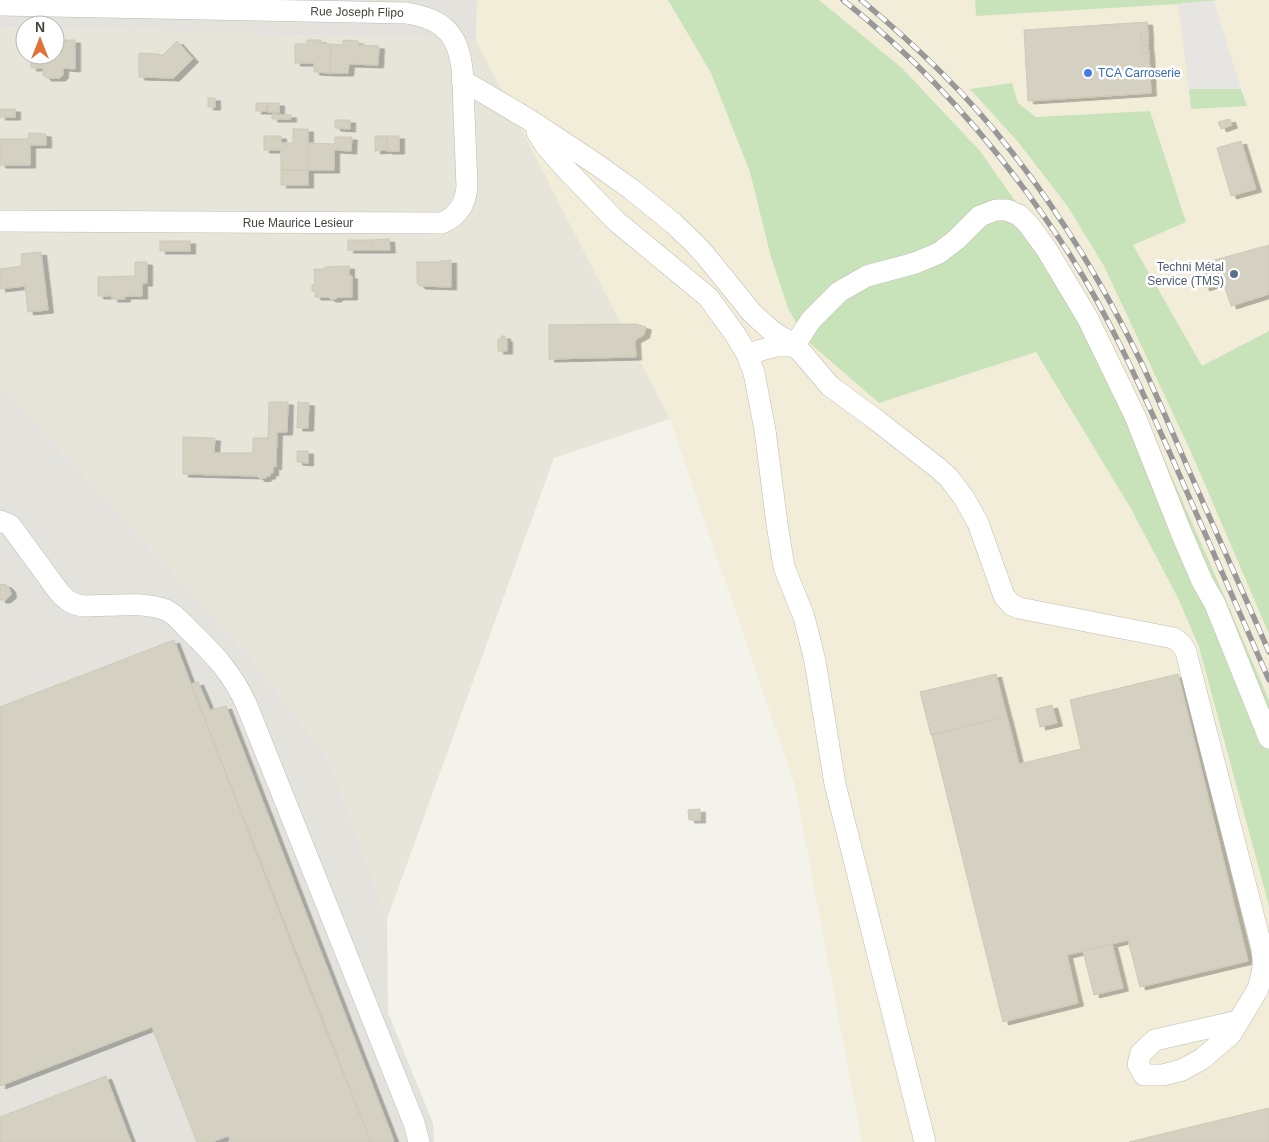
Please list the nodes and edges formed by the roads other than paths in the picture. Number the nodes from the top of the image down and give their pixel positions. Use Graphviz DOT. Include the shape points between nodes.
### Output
graph roads {
  1 [pos="0,5"];
  2 [pos="462,80"];
  3 [pos="528,119"];
  4 [pos="0,221"];
  5 [pos="794,346"];
  6 [pos="748,354"];
  7 [pos="0,521"];
  8 [pos="1269,738"];
  9 [pos="1238,1021"];
  10 [pos="419,1142"];
  11 [pos="925,1142"];
  1 -- 2 [label="street, Rue Joseph Flipo" via="406,13 435,22 449,32 460,56"];
  2 -- 3 [label="street"];
  2 -- 4 [label="street, Rue Maurice Lesieur" via="467,194 461,209 442,223"];
  3 -- 5 [label="street" via="661,213 700,249 752,313"];
  3 -- 6 [label="street" via="545,145 616,221 708,297"];
  5 -- 6 [label="street" via="776,346"];
  5 -- 8 [label="street" via="811,320 838,292 867,276 939,253 980,216 996,210 1018,215 1047,250 1087,317 1136,416 1181,532 1215,604"];
  5 -- 9 [label="street" via="830,386 949,478 978,523 1004,596 1012,605 1173,638 1184,647 1262,949 1263,969 1258,990"];
  6 -- 11 [label="street" via="766,430 784,567 804,617 835,784"];
  7 -- 10 [label="street" via="10,525 65,599 78,606 140,605 167,611 205,645 235,682"];
}
